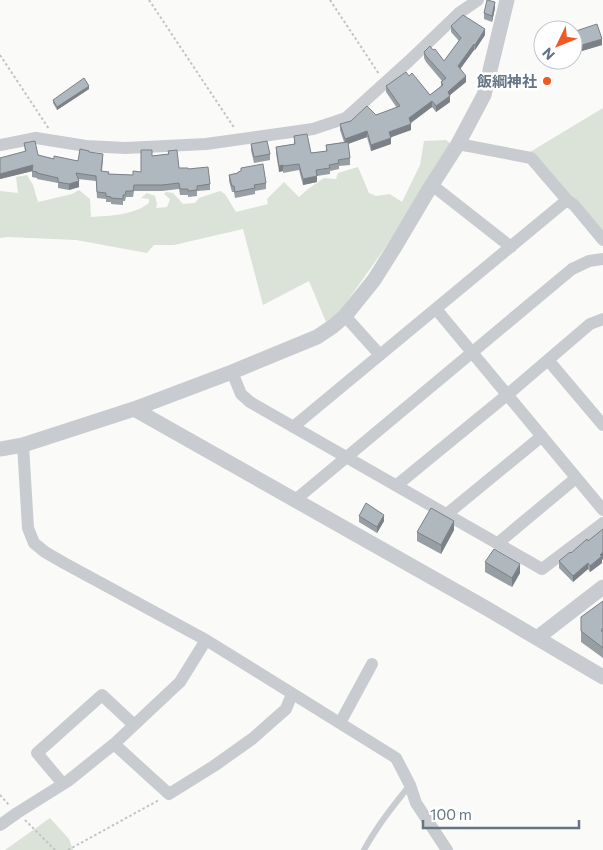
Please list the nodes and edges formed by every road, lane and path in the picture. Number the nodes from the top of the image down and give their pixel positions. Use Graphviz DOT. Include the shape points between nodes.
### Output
graph roads {
  1 [pos="149,0"];
  2 [pos="330,0"];
  3 [pos="478,0"];
  4 [pos="507,0"];
  5 [pos="0,54"];
  6 [pos="384,83"];
  7 [pos="242,140"];
  8 [pos="58,141"];
  9 [pos="458,144"];
  10 [pos="0,145"];
  11 [pos="432,184"];
  12 [pos="567,200"];
  13 [pos="603,240"];
  14 [pos="511,247"];
  15 [pos="603,259"];
  16 [pos="436,309"];
  17 [pos="345,316"];
  18 [pos="603,319"];
  19 [pos="472,352"];
  20 [pos="380,355"];
  21 [pos="548,360"];
  22 [pos="232,372"];
  23 [pos="507,395"];
  24 [pos="134,409"];
  25 [pos="603,425"];
  26 [pos="293,427"];
  27 [pos="542,436"];
  28 [pos="24,445"];
  29 [pos="0,449"];
  30 [pos="346,457"];
  31 [pos="576,478"];
  32 [pos="397,485"];
  33 [pos="294,501"];
  34 [pos="603,510"];
  35 [pos="447,514"];
  36 [pos="603,522"];
  37 [pos="498,543"];
  38 [pos="603,587"];
  39 [pos="537,638"];
  40 [pos="206,640"];
  41 [pos="372,664"];
  42 [pos="603,678"];
  43 [pos="292,694"];
  44 [pos="340,723"];
  45 [pos="134,725"];
  46 [pos="114,744"];
  47 [pos="63,784"];
  48 [pos="410,785"];
  49 [pos="169,794"];
  50 [pos="0,795"];
  51 [pos="17,813"];
  52 [pos="0,824"];
  53 [pos="56,850"];
  54 [pos="68,850"];
  55 [pos="364,850"];
  56 [pos="447,850"];
  1 -- 7 [label="path"];
  2 -- 6 [label="path"];
  3 -- 6 [label="street"];
  4 -- 9 [label="street" via="484,95"];
  5 -- 8 [label="path"];
  6 -- 7 [label="street" via="346,118 313,129"];
  7 -- 8 [label="street" via="125,148"];
  8 -- 10 [label="street" via="36,138"];
  9 -- 11 [label="street"];
  9 -- 12 [label="street" via="532,158"];
  11 -- 14 [label="street"];
  11 -- 17 [label="street" via="374,280"];
  12 -- 13 [label="street"];
  12 -- 14 [label="street"];
  14 -- 16 [label="street"];
  15 -- 19 [label="street" via="572,269"];
  16 -- 19 [label="street"];
  16 -- 20 [label="street"];
  17 -- 20 [label="street"];
  17 -- 22 [label="street" via="317,337"];
  18 -- 21 [label="street" via="590,324"];
  19 -- 23 [label="street"];
  19 -- 30 [label="street"];
  20 -- 26 [label="street"];
  21 -- 23 [label="street"];
  21 -- 25 [label="street"];
  22 -- 24 [label="street"];
  22 -- 26 [label="street" via="241,394"];
  23 -- 27 [label="street"];
  23 -- 32 [label="street"];
  24 -- 28 [label="street"];
  24 -- 33 [label="street"];
  26 -- 30 [label="street"];
  27 -- 31 [label="street"];
  27 -- 35 [label="street"];
  28 -- 29 [label="street"];
  28 -- 40 [label="street" via="28,528 34,543 64,564"];
  30 -- 32 [label="street"];
  30 -- 33 [label="street"];
  31 -- 34 [label="street"];
  31 -- 37 [label="street"];
  32 -- 35 [label="street"];
  33 -- 39 [label="street"];
  35 -- 37 [label="street"];
  36 -- 37 [label="street" via="542,569"];
  38 -- 39 [label="street"];
  39 -- 42 [label="street"];
  40 -- 43 [label="street"];
  40 -- 45 [label="street" via="180,682"];
  41 -- 44 [label="street"];
  43 -- 44 [label="street"];
  43 -- 49 [label="street" via="286,708 252,739"];
  44 -- 48 [label="street" via="396,758"];
  45 -- 46 [label="street"];
  45 -- 47 [label="street" via="102,695 37,753"];
  46 -- 47 [label="street"];
  46 -- 49 [label="street"];
  47 -- 51 [label="street"];
  48 -- 55 [label="lane"];
  48 -- 56 [label="street" via="416,803"];
  49 -- 54 [label="path"];
  50 -- 51 [label="path"];
  51 -- 52 [label="street"];
  51 -- 53 [label="path"];
}
